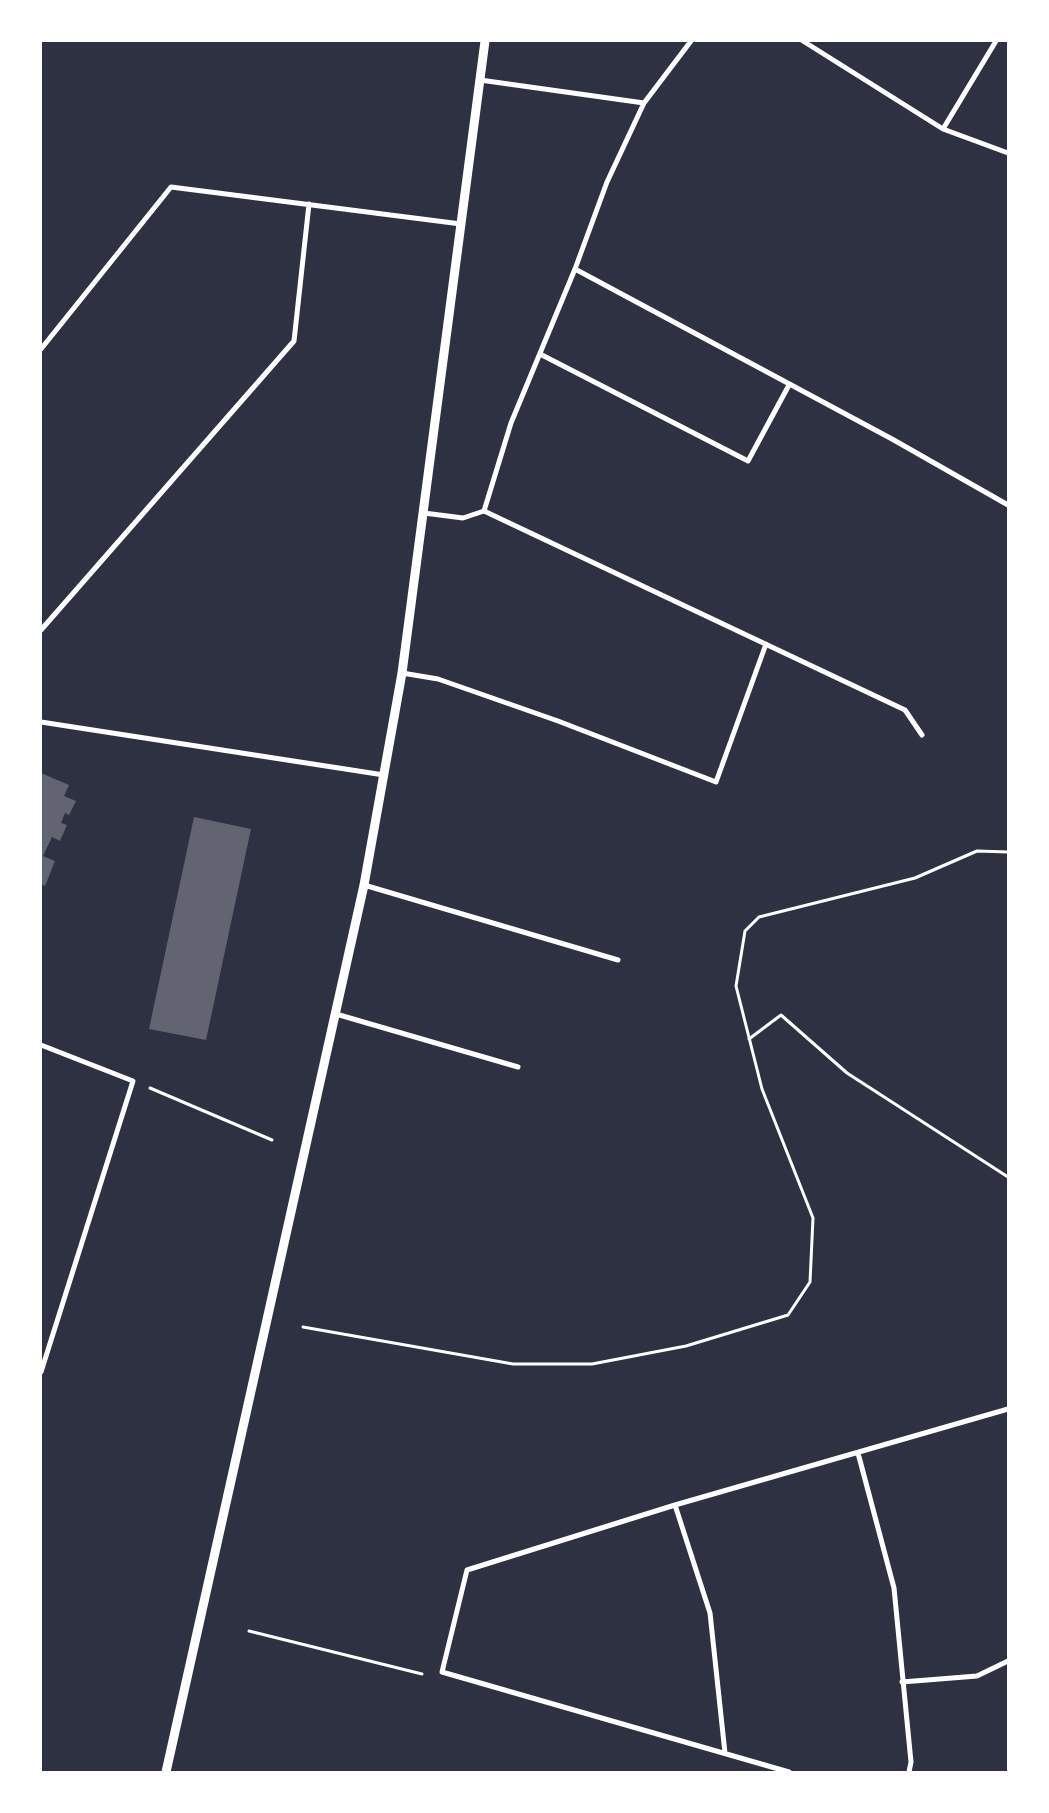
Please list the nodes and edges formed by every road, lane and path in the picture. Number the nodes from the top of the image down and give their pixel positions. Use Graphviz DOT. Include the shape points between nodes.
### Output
graph roads {
  1 [pos="485,41"];
  2 [pos="691,41"];
  3 [pos="804,41"];
  4 [pos="996,41"];
  5 [pos="480,80"];
  6 [pos="644,103"];
  7 [pos="943,129"];
  8 [pos="1008,153"];
  9 [pos="309,204"];
  10 [pos="462,224"];
  11 [pos="575,269"];
  12 [pos="41,349"];
  13 [pos="540,354"];
  14 [pos="789,385"];
  15 [pos="1008,505"];
  16 [pos="484,511"];
  17 [pos="424,513"];
  18 [pos="41,630"];
  19 [pos="766,644"];
  20 [pos="402,672"];
  21 [pos="41,722"];
  22 [pos="922,735"];
  23 [pos="384,775"];
  24 [pos="1008,852"];
  25 [pos="364,886"];
  26 [pos="618,960"];
  27 [pos="336,1014"];
  28 [pos="749,1039"];
  29 [pos="41,1045"];
  30 [pos="518,1066"];
  31 [pos="133,1081"];
  32 [pos="272,1140"];
  33 [pos="1008,1177"];
  34 [pos="303,1327"];
  35 [pos="41,1372"];
  36 [pos="1008,1408"];
  37 [pos="858,1453"];
  38 [pos="675,1505"];
  39 [pos="249,1631"];
  40 [pos="1008,1661"];
  41 [pos="442,1672"];
  42 [pos="902,1682"];
  43 [pos="725,1753"];
  44 [pos="166,1772"];
  45 [pos="789,1772"];
  46 [pos="909,1772"];
  1 -- 5 [label="street"];
  2 -- 6 [label="street"];
  3 -- 7 [label="street"];
  4 -- 7 [label="street"];
  5 -- 6 [label="street"];
  5 -- 10 [label="street"];
  6 -- 11 [label="street" via="607,182"];
  7 -- 8 [label="street"];
  9 -- 10 [label="street"];
  9 -- 12 [label="street" via="171,187"];
  9 -- 18 [label="street" via="294,341"];
  10 -- 17 [label="street"];
  11 -- 13 [label="street"];
  11 -- 14 [label="street"];
  13 -- 14 [label="street" via="748,460"];
  13 -- 16 [label="street" via="511,423"];
  14 -- 15 [label="street" via="892,438"];
  16 -- 17 [label="street" via="463,518"];
  16 -- 19 [label="street"];
  17 -- 20 [label="street"];
  19 -- 20 [label="street" via="716,782 438,678"];
  19 -- 22 [label="street" via="905,710"];
  20 -- 23 [label="street"];
  21 -- 23 [label="street"];
  23 -- 25 [label="street"];
  24 -- 28 [label="path" via="977,851 915,878 759,918 745,931 736,986"];
  25 -- 26 [label="street"];
  25 -- 27 [label="street"];
  27 -- 30 [label="street"];
  27 -- 44 [label="street"];
  28 -- 33 [label="path" via="781,1015 847,1073"];
  28 -- 34 [label="path" via="762,1088 813,1218 810,1282 788,1315 686,1346 592,1364 512,1364"];
  29 -- 31 [label="street"];
  31 -- 32 [label="path"];
  31 -- 35 [label="street"];
  36 -- 37 [label="street"];
  37 -- 38 [label="street"];
  37 -- 42 [label="street" via="894,1588"];
  38 -- 41 [label="street" via="466,1570"];
  38 -- 43 [label="street" via="710,1613"];
  39 -- 41 [label="path" via="419,1674"];
  40 -- 42 [label="street" via="977,1676"];
  41 -- 43 [label="street"];
  42 -- 46 [label="street" via="911,1762"];
  43 -- 45 [label="street"];
}
